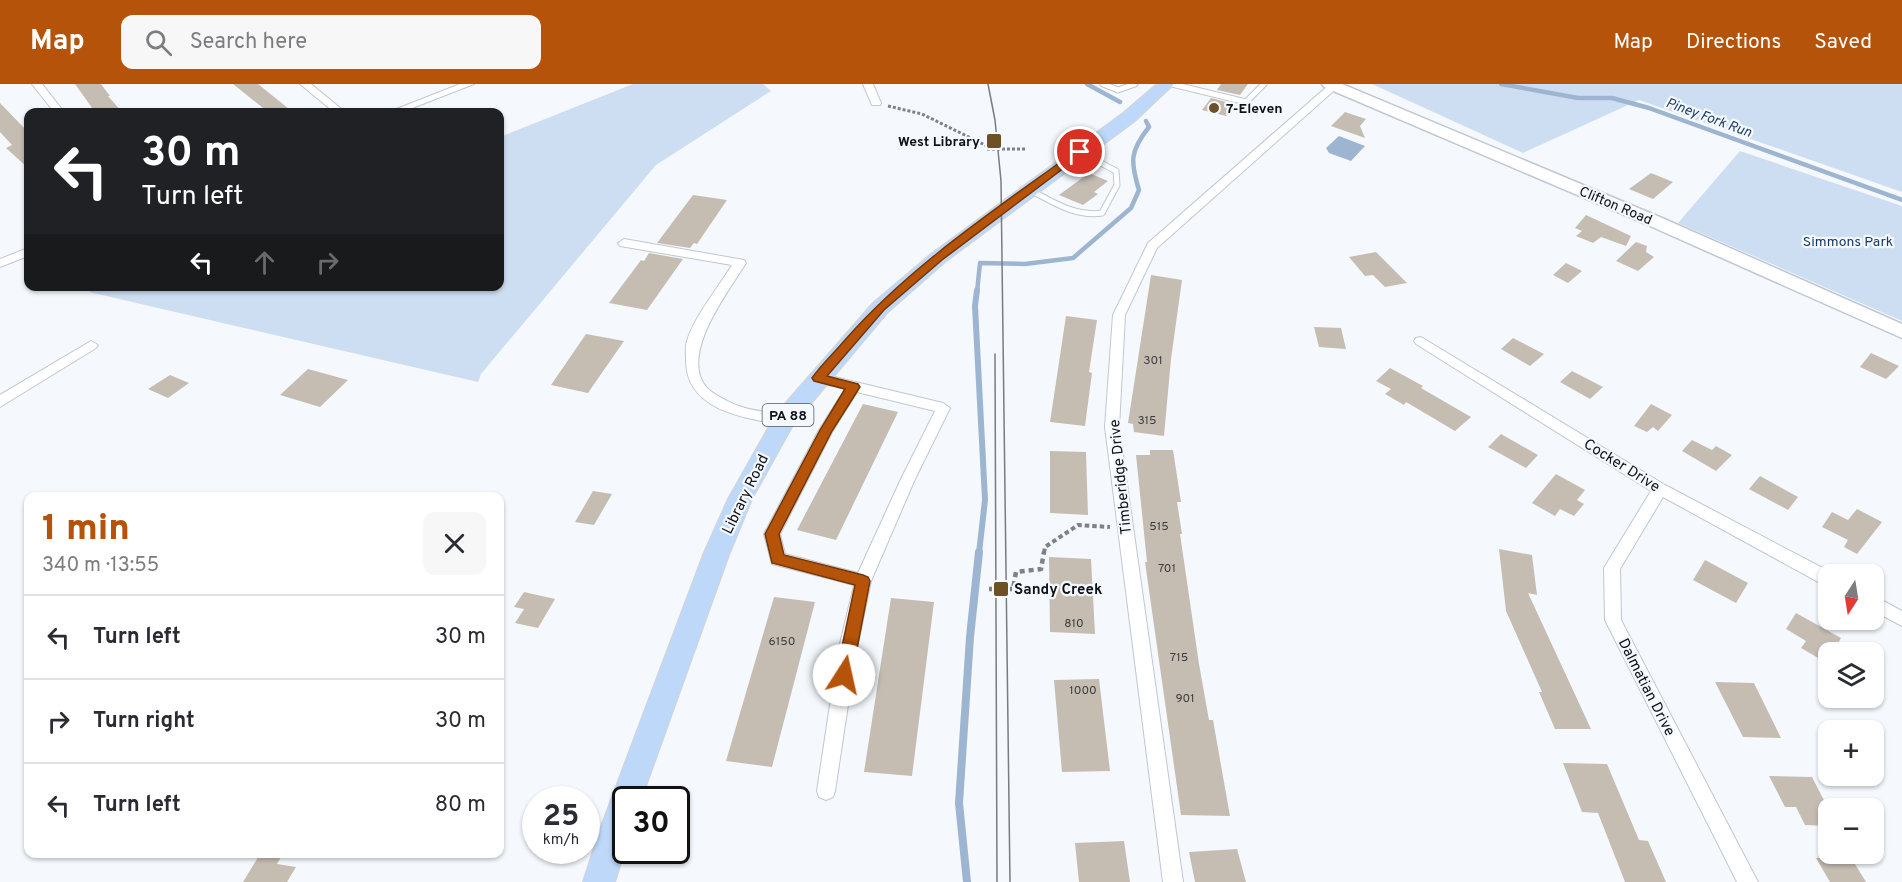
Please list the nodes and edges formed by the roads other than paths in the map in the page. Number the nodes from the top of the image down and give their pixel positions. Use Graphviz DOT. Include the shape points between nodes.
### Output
graph roads {
  1 [pos="37,84"];
  2 [pos="305,84"];
  3 [pos="468,84"];
  4 [pos="868,84"];
  5 [pos="1103,84"];
  6 [pos="1135,84"];
  7 [pos="1166,84"];
  8 [pos="1172,84"];
  9 [pos="1264,84"];
  10 [pos="1331,85"];
  11 [pos="1191,86"];
  12 [pos="876,103"];
  13 [pos="56,108"];
  14 [pos="335,108"];
  15 [pos="405,108"];
  16 [pos="1080,152"];
  17 [pos="1029,190"];
  18 [pos="624,243"];
  19 [pos="24,254"];
  20 [pos="0,263"];
  21 [pos="1902,332"];
  22 [pos="1421,341"];
  23 [pos="91,345"];
  24 [pos="818,378"];
  25 [pos="853,387"];
  26 [pos="0,402"];
  27 [pos="783,420"];
  28 [pos="1660,489"];
  29 [pos="1818,574"];
  30 [pos="863,581"];
  31 [pos="1884,609"];
  32 [pos="1902,619"];
  33 [pos="826,790"];
  34 [pos="599,882"];
  35 [pos="1173,882"];
  36 [pos="1748,882"];
  1 -- 13 [label="street"];
  2 -- 14 [label="street"];
  3 -- 15 [label="street"];
  4 -- 12 [label="street"];
  5 -- 6 [label="lane" via="1118,90"];
  7 -- 16 [label="main road, Library Road / PA 88" via="1146,104"];
  8 -- 11 [label="lane"];
  9 -- 11 [label="lane" via="1246,102"];
  10 -- 21 [label="main road, Clifton Road" via="1656,222"];
  10 -- 35 [label="street, Timberidge Drive" via="1152,246 1119,315 1112,427"];
  16 -- 17 [label="main road, Library Road / PA 88"];
  16 -- 17 [label="lane" via="1116,171 1117,184 1102,213 1070,210"];
  17 -- 24 [label="main road, Library Road / PA 88" via="938,258 880,308"];
  18 -- 27 [label="street" via="740,263 693,343 693,373 702,391 736,411"];
  19 -- 20 [label="street"];
  22 -- 28 [label="street, Cocker Drive"];
  23 -- 26 [label="street"];
  24 -- 25 [label="street"];
  24 -- 27 [label="main road, Library Road / PA 88"];
  25 -- 30 [label="street" via="772,534 778,559"];
  25 -- 30 [label="street" via="943,408"];
  27 -- 34 [label="main road, Library Road / PA 88" via="740,499 716,555"];
  28 -- 29 [label="street, Cocker Drive"];
  28 -- 36 [label="street, Dalmatian Drive" via="1612,568 1613,620"];
  30 -- 33 [label="street" via="847,652"];
  31 -- 32 [label="street"];
}
